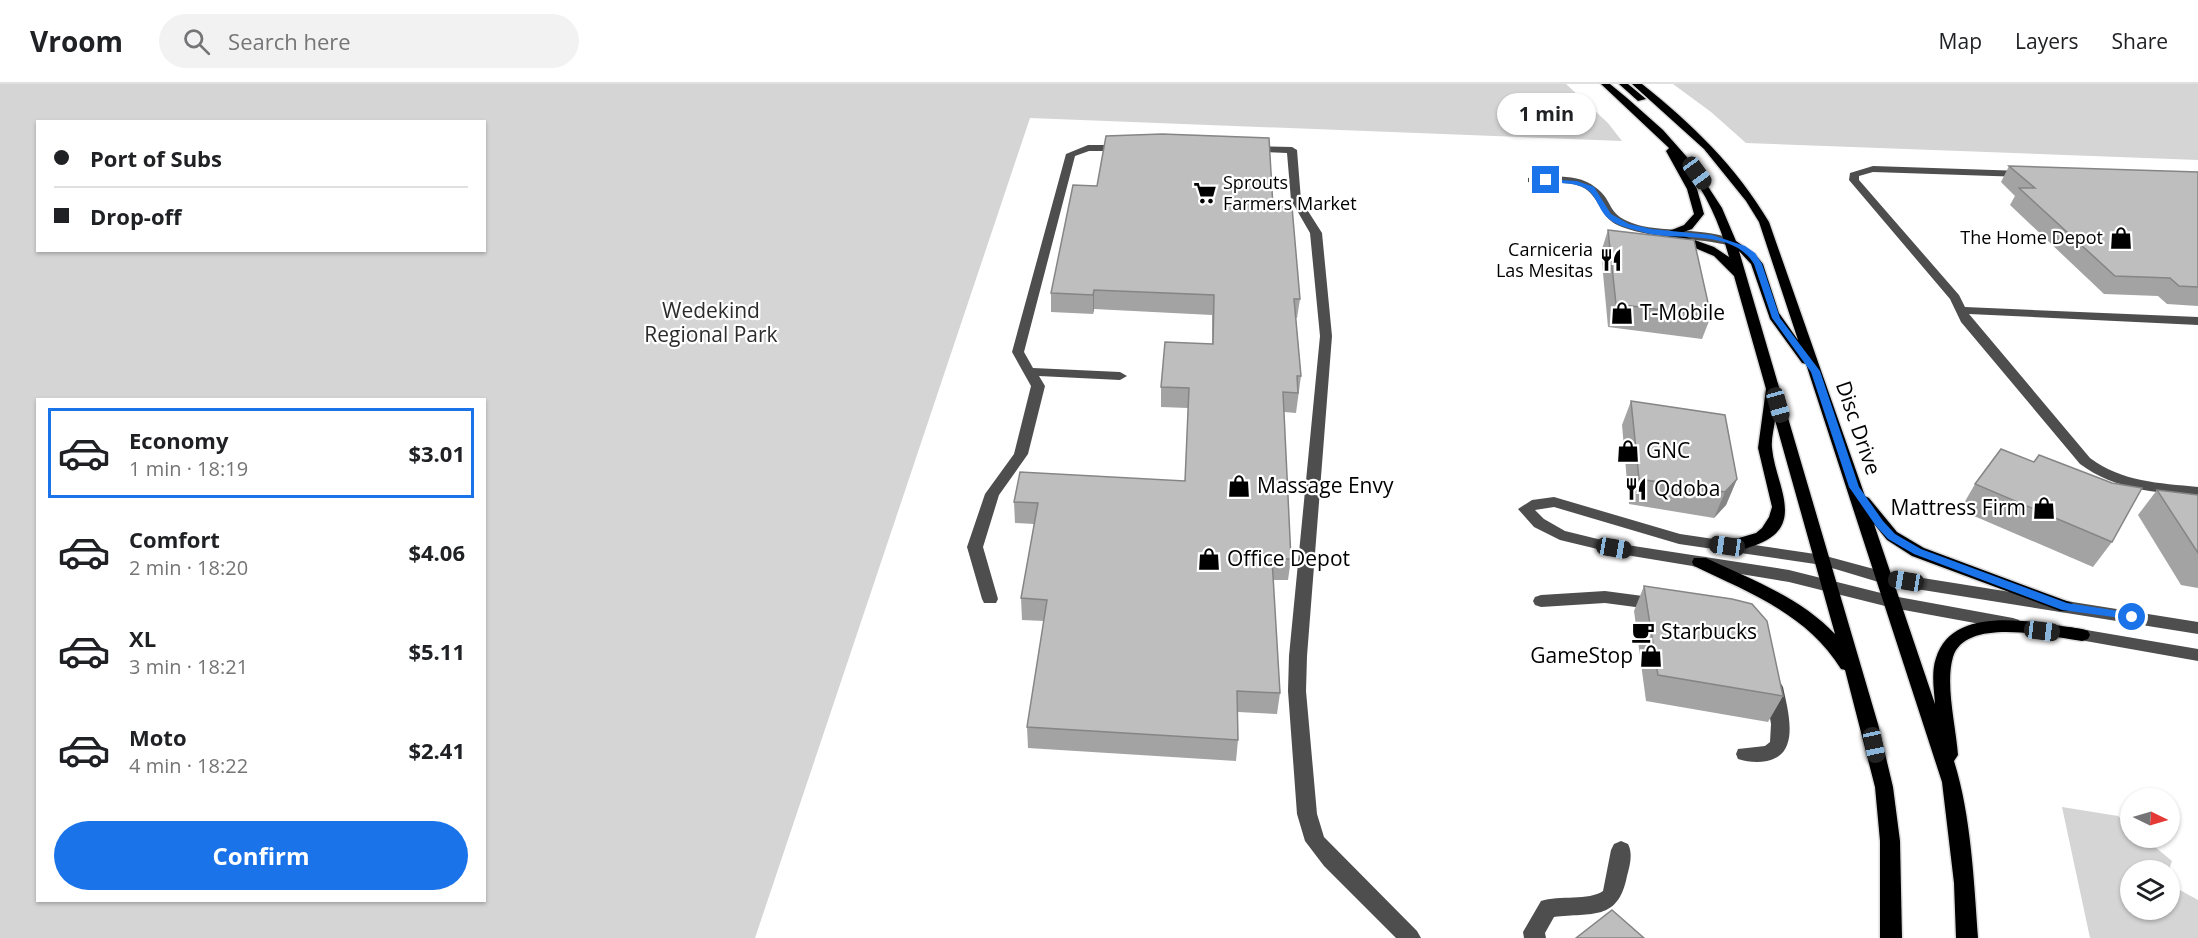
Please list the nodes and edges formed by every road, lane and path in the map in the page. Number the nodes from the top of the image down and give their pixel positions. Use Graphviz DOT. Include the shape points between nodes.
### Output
graph roads {
  1 [pos="1605,84"];
  2 [pos="1623,84"];
  3 [pos="1636,84"];
  4 [pos="1651,123"];
  5 [pos="1699,137"];
  6 [pos="1136,148"];
  7 [pos="1232,148"];
  8 [pos="2034,175"];
  9 [pos="1533,180"];
  10 [pos="1668,234"];
  11 [pos="1732,243"];
  12 [pos="1743,284"];
  13 [pos="1961,310"];
  14 [pos="2198,321"];
  15 [pos="1815,371"];
  16 [pos="1030,372"];
  17 [pos="1120,376"];
  18 [pos="1772,383"];
  19 [pos="1854,487"];
  20 [pos="2198,492"];
  21 [pos="1727,546"];
  22 [pos="1822,560"];
  23 [pos="1700,562"];
  24 [pos="1885,578"];
  25 [pos="1830,585"];
  26 [pos="990,599"];
  27 [pos="1541,601"];
  28 [pos="1893,602"];
  29 [pos="1677,607"];
  30 [pos="2066,607"];
  31 [pos="2198,628"];
  32 [pos="2082,635"];
  33 [pos="2198,655"];
  34 [pos="1771,670"];
  35 [pos="1862,698"];
  36 [pos="1745,754"];
  37 [pos="1951,782"];
  38 [pos="1621,850"];
  39 [pos="1893,932"];
  40 [pos="1410,938"];
  41 [pos="1535,938"];
  42 [pos="1967,938"];
  1 -- 4 [label="main road"];
  2 -- 5 [label="main road"];
  3 -- 5 [label="main road, Disc Drive"];
  4 -- 10 [label="main road" via="1692,189 1699,214 1688,227"];
  4 -- 11 [label="main road" via="1705,184"];
  5 -- 15 [label="main road, Disc Drive" via="1745,190 1764,222"];
  6 -- 16 [label="street" via="1088,148 1071,154 1018,352"];
  7 -- 40 [label="street" via="1292,150 1296,200 1316,232 1326,336 1297,691 1307,814 1315,841"];
  8 -- 13 [label="street" via="1865,170 1854,176 1856,184 1955,298"];
  9 -- 10 [label="street" via="1586,186 1618,222"];
  10 -- 11 [label="street" via="1712,237"];
  10 -- 12 [label="main road" via="1725,258"];
  11 -- 12 [label="main road"];
  11 -- 15 [label="main road" via="1755,258 1776,318"];
  12 -- 18 [label="main road"];
  13 -- 14 [label="street"];
  13 -- 20 [label="street" via="2093,468 2118,480"];
  15 -- 19 [label="main road, Disc Drive"];
  16 -- 17 [label="street"];
  16 -- 26 [label="street" via="1038,387 1022,454 992,494 975,547"];
  18 -- 21 [label="main road" via="1765,448 1778,514 1756,542"];
  18 -- 22 [label="main road"];
  19 -- 24 [label="main road, Disc Drive"];
  19 -- 30 [label="main road" via="1880,523 1902,543"];
  21 -- 22 [label="street"];
  21 -- 23 [label="street" via="1655,534 1554,502 1537,503 1525,509 1539,524 1560,535"];
  22 -- 24 [label="street"];
  22 -- 25 [label="main road"];
  23 -- 25 [label="street"];
  23 -- 35 [label="main road" via="1823,630 1844,659"];
  24 -- 28 [label="main road, Disc Drive"];
  24 -- 30 [label="street"];
  25 -- 28 [label="street"];
  25 -- 35 [label="main road"];
  27 -- 29 [label="street" via="1618,597"];
  28 -- 32 [label="street"];
  28 -- 37 [label="main road, Disc Drive"];
  30 -- 31 [label="street"];
  32 -- 33 [label="street"];
  32 -- 37 [label="main road" via="1973,628 1950,644 1943,672"];
  34 -- 36 [label="street" via="1782,737 1778,748 1768,753"];
  35 -- 39 [label="main road" via="1884,787"];
  37 -- 42 [label="main road, Disc Drive"];
  38 -- 41 [label="street" via="1617,886 1610,898 1595,906 1548,908 1534,932"];
}
